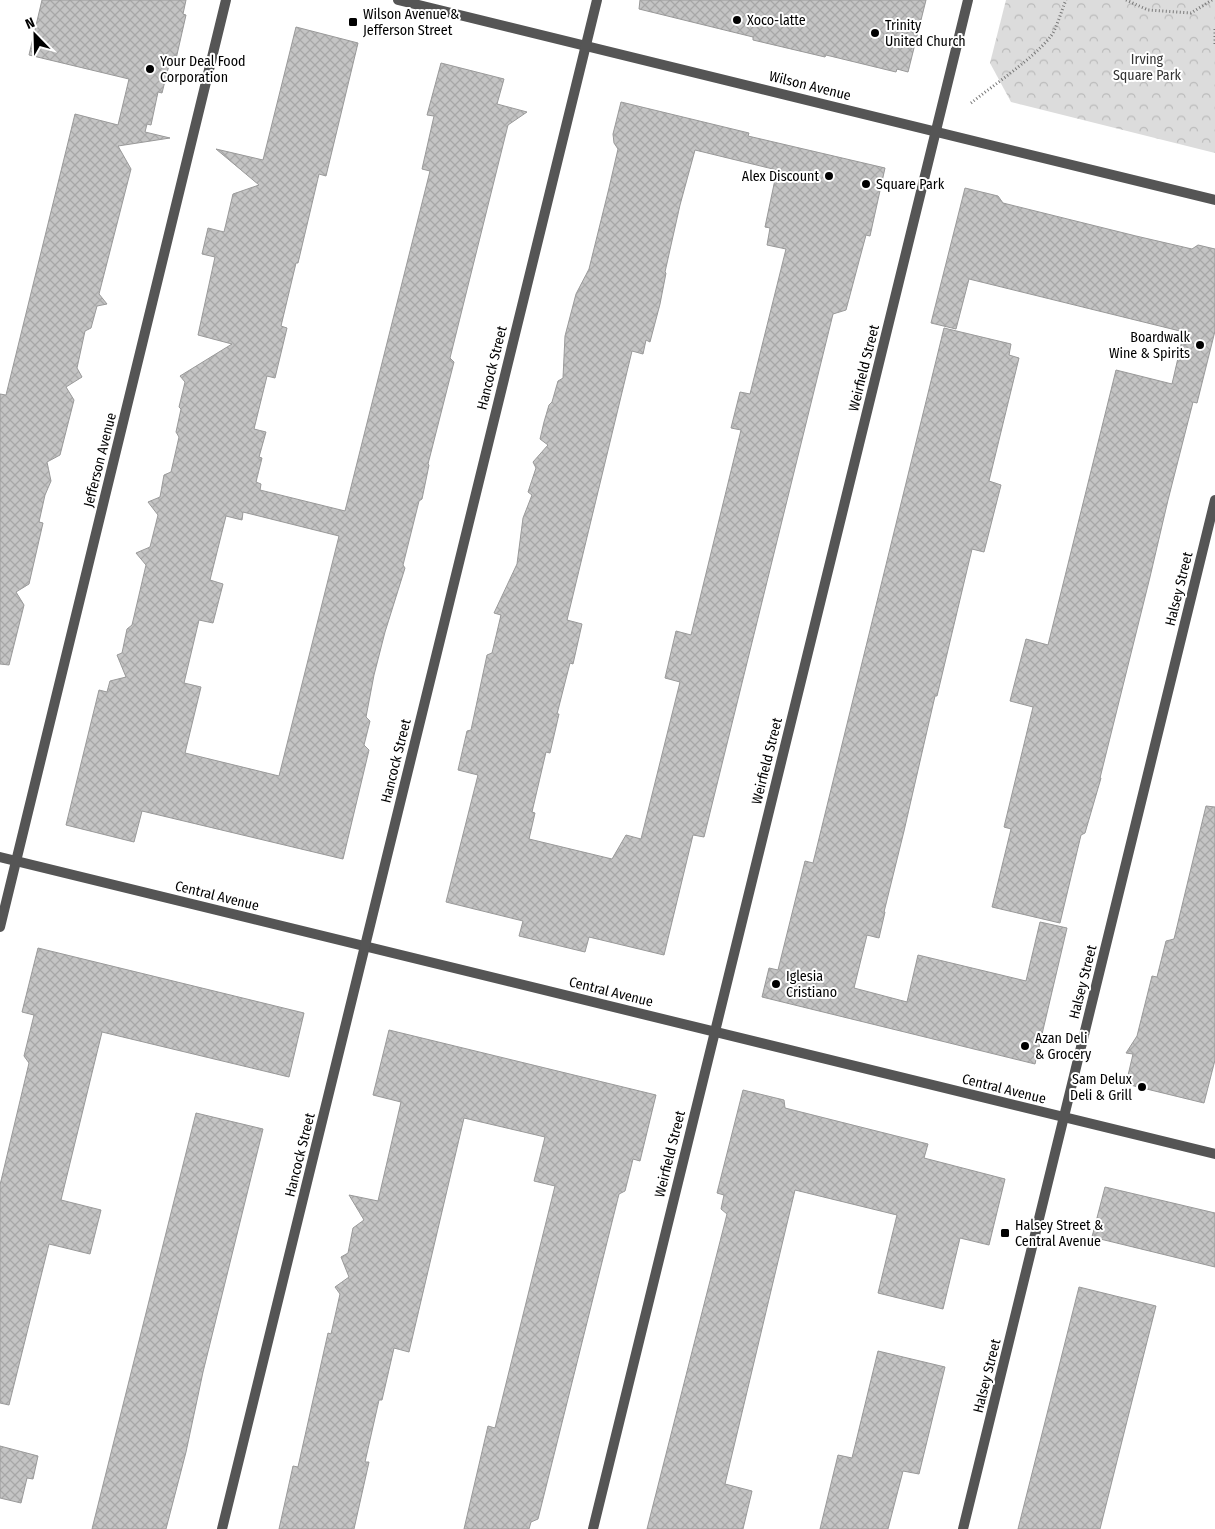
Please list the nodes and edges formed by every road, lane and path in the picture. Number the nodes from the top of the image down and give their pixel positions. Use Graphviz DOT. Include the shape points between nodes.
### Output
graph roads {
  1 [pos="226,0"];
  2 [pos="398,0"];
  3 [pos="597,0"];
  4 [pos="968,0"];
  5 [pos="1066,0"];
  6 [pos="1126,0"];
  7 [pos="1212,0"];
  8 [pos="1215,29"];
  9 [pos="1215,45"];
  10 [pos="585,46"];
  11 [pos="971,103"];
  12 [pos="936,131"];
  13 [pos="1215,200"];
  14 [pos="1215,500"];
  15 [pos="0,856"];
  16 [pos="16,861"];
  17 [pos="0,927"];
  18 [pos="365,946"];
  19 [pos="714,1032"];
  20 [pos="1064,1118"];
  21 [pos="1215,1154"];
  22 [pos="222,1529"];
  23 [pos="593,1529"];
  24 [pos="963,1529"];
  1 -- 16 [label="street, Jefferson Avenue"];
  2 -- 10 [label="street, Wilson Avenue"];
  3 -- 10 [label="street, Hancock Street"];
  4 -- 12 [label="street, Weirfield Street"];
  5 -- 11 [label="path" via="1052,34 1027,59"];
  6 -- 7 [label="path" via="1148,10 1192,13"];
  8 -- 9 [label="path"];
  10 -- 12 [label="street, Wilson Avenue"];
  10 -- 18 [label="street, Hancock Street"];
  12 -- 13 [label="street, Wilson Avenue"];
  12 -- 19 [label="street, Weirfield Street"];
  14 -- 20 [label="street, Halsey Street"];
  15 -- 16 [label="street, Central Avenue"];
  16 -- 17 [label="street, Jefferson Avenue"];
  16 -- 18 [label="street, Central Avenue"];
  18 -- 19 [label="street, Central Avenue"];
  18 -- 22 [label="street, Hancock Street"];
  19 -- 20 [label="street, Central Avenue"];
  19 -- 23 [label="street, Weirfield Street"];
  20 -- 21 [label="street, Central Avenue"];
  20 -- 24 [label="street, Halsey Street"];
}
